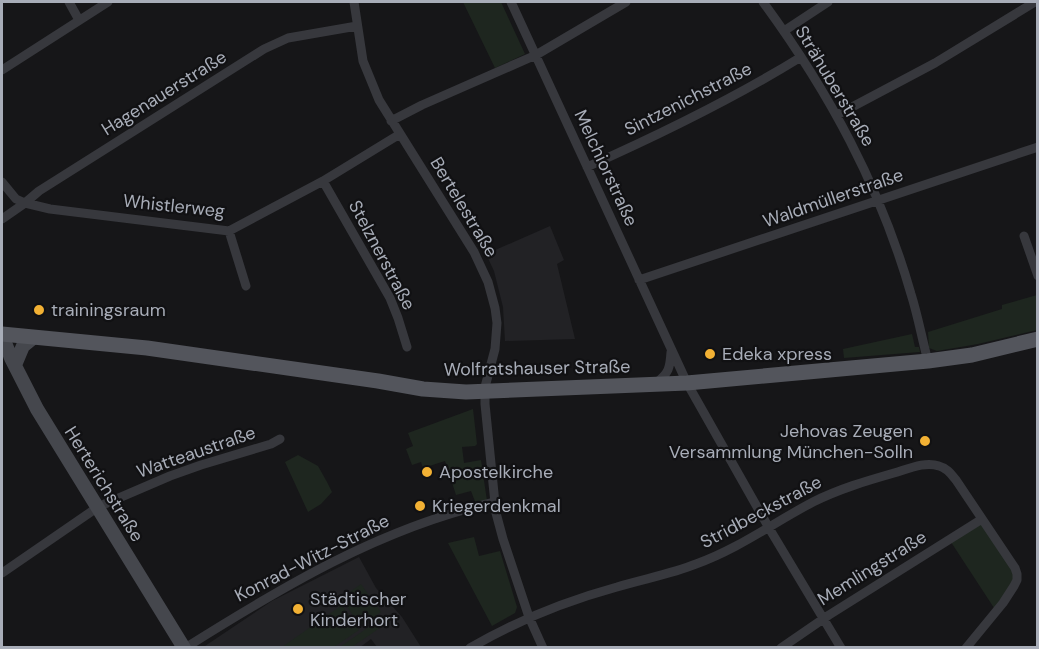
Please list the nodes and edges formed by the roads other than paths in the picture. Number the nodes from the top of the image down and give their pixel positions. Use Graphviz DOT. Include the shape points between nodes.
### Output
graph roads {
  1 [pos="69,2"];
  2 [pos="108,2"];
  3 [pos="354,2"];
  4 [pos="511,2"];
  5 [pos="626,2"];
  6 [pos="763,2"];
  7 [pos="828,2"];
  8 [pos="1035,2"];
  9 [pos="79,20"];
  10 [pos="357,26"];
  11 [pos="784,31"];
  12 [pos="536,55"];
  13 [pos="801,57"];
  14 [pos="2,70"];
  15 [pos="837,115"];
  16 [pos="391,121"];
  17 [pos="400,134"];
  18 [pos="1038,147"];
  19 [pos="587,167"];
  20 [pos="323,181"];
  21 [pos="2,182"];
  22 [pos="878,200"];
  23 [pos="25,203"];
  24 [pos="2,219"];
  25 [pos="229,231"];
  26 [pos="1024,236"];
  27 [pos="1038,276"];
  28 [pos="639,280"];
  29 [pos="246,286"];
  30 [pos="2,334"];
  31 [pos="34,337"];
  32 [pos="1038,339"];
  33 [pos="407,347"];
  34 [pos="671,349"];
  35 [pos="928,361"];
  36 [pos="15,365"];
  37 [pos="687,382"];
  38 [pos="654,385"];
  39 [pos="485,392"];
  40 [pos="280,439"];
  41 [pos="495,502"];
  42 [pos="98,507"];
  43 [pos="982,519"];
  44 [pos="769,528"];
  45 [pos="2,573"];
  46 [pos="529,617"];
  47 [pos="824,618"];
  48 [pos="185,648"];
  49 [pos="470,648"];
  50 [pos="543,648"];
  51 [pos="781,648"];
  52 [pos="841,648"];
  53 [pos="966,648"];
  1 -- 9 [label="street"];
  2 -- 9 [label="street"];
  3 -- 10 [label="street, Bertelestraße"];
  4 -- 12 [label="street, Melchiorstraße"];
  5 -- 12 [label="street"];
  6 -- 11 [label="street, Strähuberstraße"];
  7 -- 11 [label="street"];
  8 -- 15 [label="street" via="935,63"];
  9 -- 14 [label="street"];
  10 -- 16 [label="street, Bertelestraße" via="367,73"];
  10 -- 23 [label="street, Hagenauerstraße" via="288,38 275,44"];
  11 -- 13 [label="street, Strähuberstraße"];
  12 -- 16 [label="street"];
  12 -- 19 [label="street, Melchiorstraße"];
  13 -- 15 [label="street, Strähuberstraße"];
  13 -- 19 [label="street, Sintzenichstraße" via="712,108"];
  15 -- 22 [label="street, Strähuberstraße"];
  16 -- 17 [label="street, Bertelestraße"];
  17 -- 20 [label="street, Whistlerweg"];
  17 -- 39 [label="street, Bertelestraße" via="474,252 488,282 497,336"];
  18 -- 22 [label="street, Waldmüllerstraße"];
  19 -- 28 [label="street, Melchiorstraße"];
  20 -- 25 [label="street, Whistlerweg"];
  20 -- 33 [label="street, Stelznerstraße" via="390,298"];
  21 -- 23 [label="street" via="16,199"];
  22 -- 28 [label="street, Waldmüllerstraße"];
  22 -- 35 [label="street, Strähuberstraße" via="911,293"];
  23 -- 24 [label="street, Hagenauerstraße"];
  23 -- 25 [label="street, Whistlerweg"];
  25 -- 29 [label="street"];
  26 -- 27 [label="street"];
  28 -- 34 [label="street, Melchiorstraße"];
  30 -- 31 [label="main road, Wolfratshauser Straße"];
  30 -- 36 [label="main road, Herterichstraße"];
  31 -- 36 [label="main road" via="23,346"];
  31 -- 39 [label="main road, Wolfratshauser Straße" via="147,348 423,389"];
  32 -- 35 [label="main road, Wolfratshauser Straße"];
  34 -- 37 [label="street, Melchiorstraße"];
  34 -- 38 [label="street" via="668,373"];
  35 -- 37 [label="main road, Wolfratshauser Straße"];
  36 -- 42 [label="main road, Herterichstraße" via="37,409"];
  37 -- 38 [label="main road, Wolfratshauser Straße"];
  37 -- 44 [label="street, Melchiorstraße"];
  38 -- 39 [label="main road, Wolfratshauser Straße"];
  39 -- 41 [label="street, Bertelestraße"];
  40 -- 42 [label="street, Watteaustraße" via="170,476"];
  41 -- 46 [label="street, Bertelestraße" via="498,523"];
  41 -- 48 [label="street, Konrad-Witz-Straße" via="408,528 363,547 261,600"];
  42 -- 45 [label="street, Watteaustraße"];
  42 -- 48 [label="main road, Herterichstraße"];
  43 -- 44 [label="street, Stridbeckstraße" via="950,472 932,464 843,488"];
  43 -- 47 [label="street, Memlingstraße"];
  43 -- 53 [label="street, Stridbeckstraße" via="1014,568 1017,580"];
  44 -- 46 [label="street, Stridbeckstraße" via="696,564"];
  44 -- 47 [label="street, Melchiorstraße"];
  46 -- 49 [label="street, Stridbeckstraße"];
  46 -- 50 [label="street, Bertelestraße"];
  47 -- 51 [label="street, Memlingstraße"];
  47 -- 52 [label="street, Melchiorstraße"];
}
